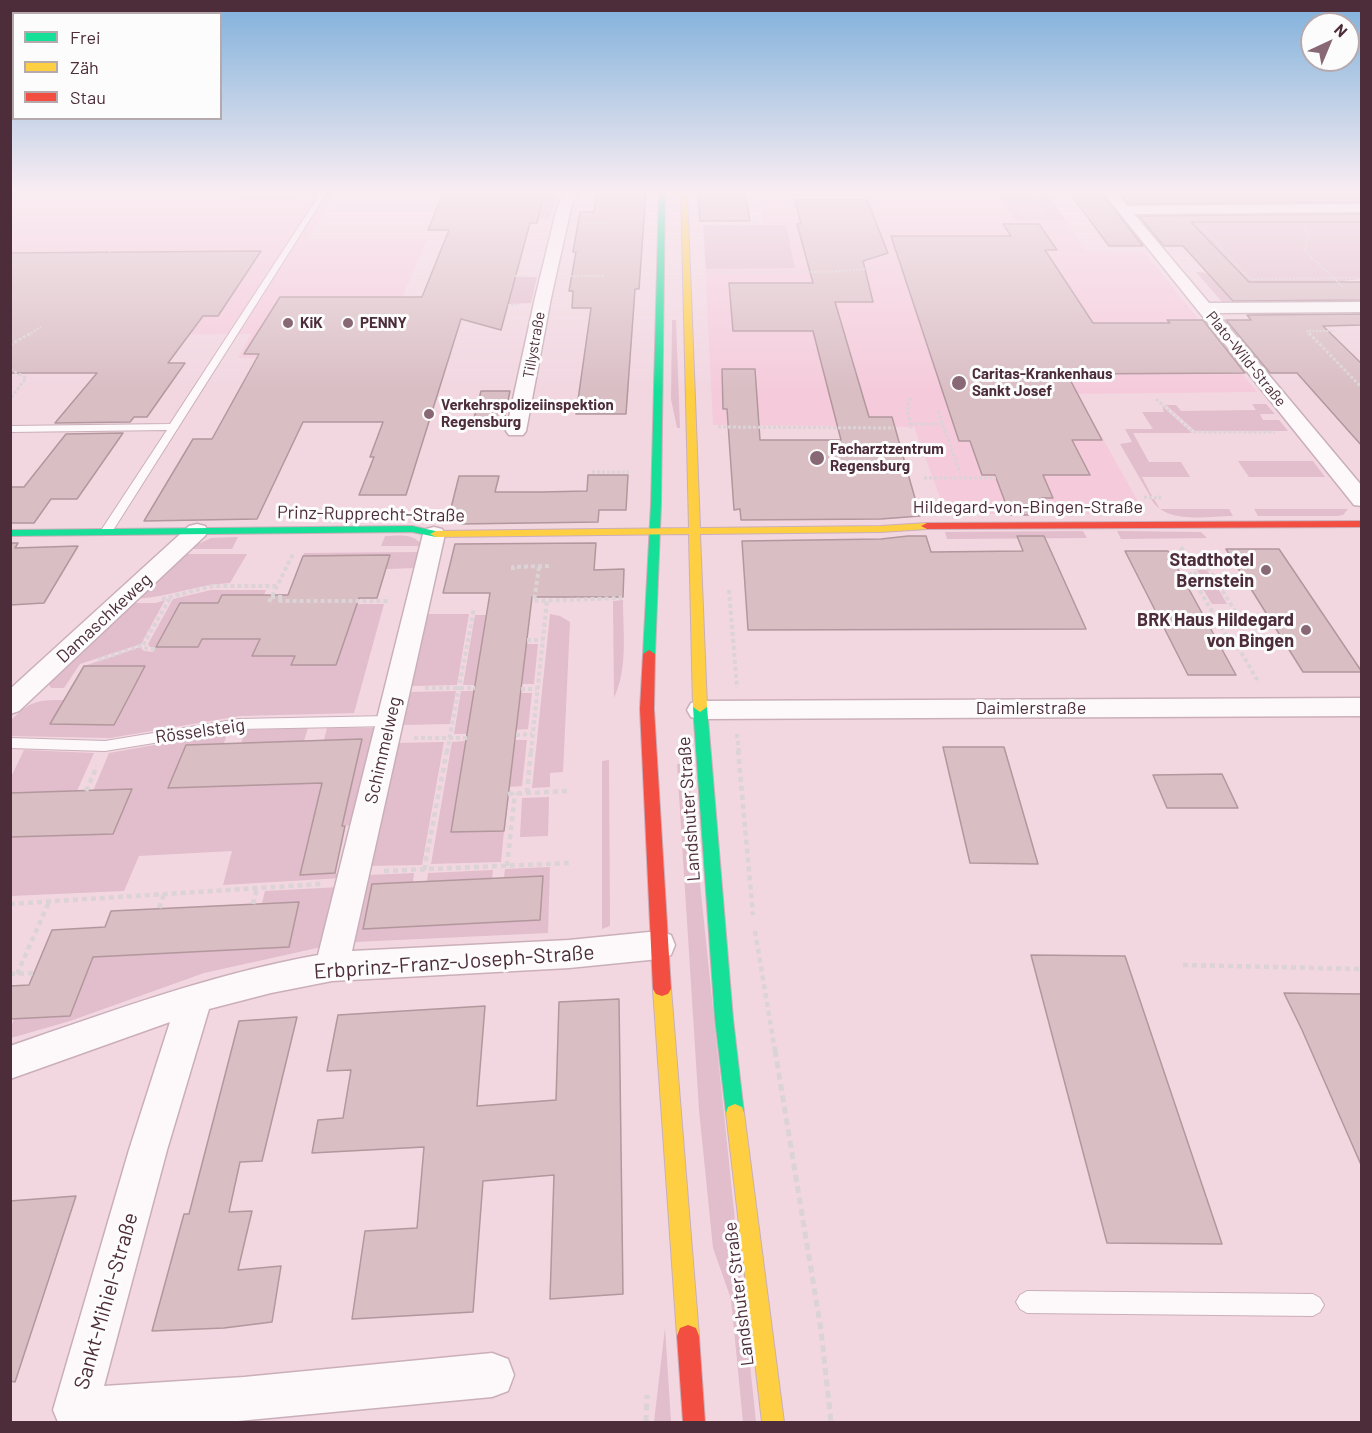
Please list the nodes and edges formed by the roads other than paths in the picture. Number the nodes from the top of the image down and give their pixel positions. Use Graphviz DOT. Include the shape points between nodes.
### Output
graph roads {
  1 [pos="282,258"];
  2 [pos="552,258"];
  3 [pos="661,258"];
  4 [pos="685,258"];
  5 [pos="1163,258"];
  6 [pos="1362,307"];
  7 [pos="1204,308"];
  8 [pos="173,427"];
  9 [pos="10,429"];
  10 [pos="516,431"];
  11 [pos="1362,500"];
  12 [pos="1362,524"];
  13 [pos="695,530"];
  14 [pos="197,531"];
  15 [pos="655,531"];
  16 [pos="106,532"];
  17 [pos="10,533"];
  18 [pos="434,534"];
  19 [pos="10,705"];
  20 [pos="1362,707"];
  21 [pos="700,710"];
  22 [pos="388,730"];
  23 [pos="10,743"];
  24 [pos="659,945"];
  25 [pos="332,967"];
  26 [pos="195,998"];
  27 [pos="10,1063"];
  28 [pos="1027,1302"];
  29 [pos="1313,1305"];
  30 [pos="492,1375"];
  31 [pos="694,1422"];
  32 [pos="773,1422"];
  1 -- 8 [label="lane"];
  2 -- 10 [label="street, Tillystraße"];
  3 -- 15 [label="main road, Landshuter Straße"];
  4 -- 13 [label="main road, Landshuter Straße"];
  5 -- 7 [label="street, Plato-Wild-Straße"];
  6 -- 7 [label="street"];
  7 -- 11 [label="street, Plato-Wild-Straße"];
  8 -- 9 [label="lane"];
  8 -- 16 [label="lane"];
  12 -- 13 [label="main road, Hildegard-von-Bingen-Straße"];
  13 -- 15 [label="main road, Prinz-Rupprecht-Straße"];
  13 -- 21 [label="main road, Landshuter Straße"];
  14 -- 16 [label="main road, Prinz-Rupprecht-Straße"];
  14 -- 18 [label="main road, Prinz-Rupprecht-Straße" via="412,529"];
  14 -- 19 [label="street, Damaschkeweg"];
  15 -- 18 [label="main road, Prinz-Rupprecht-Straße"];
  15 -- 24 [label="main road, Landshuter Straße" via="647,709"];
  16 -- 17 [label="main road, Prinz-Rupprecht-Straße"];
  18 -- 22 [label="street, Schimmelweg"];
  20 -- 21 [label="street, Daimlerstraße"];
  21 -- 32 [label="main road, Landshuter Straße" via="724,1019"];
  22 -- 23 [label="lane, Rösselsteig" via="238,724 105,746"];
  22 -- 25 [label="street, Schimmelweg"];
  24 -- 25 [label="street, Erbprinz-Franz-Joseph-Straße"];
  24 -- 31 [label="main road, Landshuter Straße"];
  25 -- 26 [label="street, Erbprinz-Franz-Joseph-Straße"];
  26 -- 27 [label="street, Erbprinz-Franz-Joseph-Straße"];
  26 -- 30 [label="street, Sankt-Mihiel-Straße" via="75,1410 244,1399"];
  28 -- 29 [label="lane"];
}
